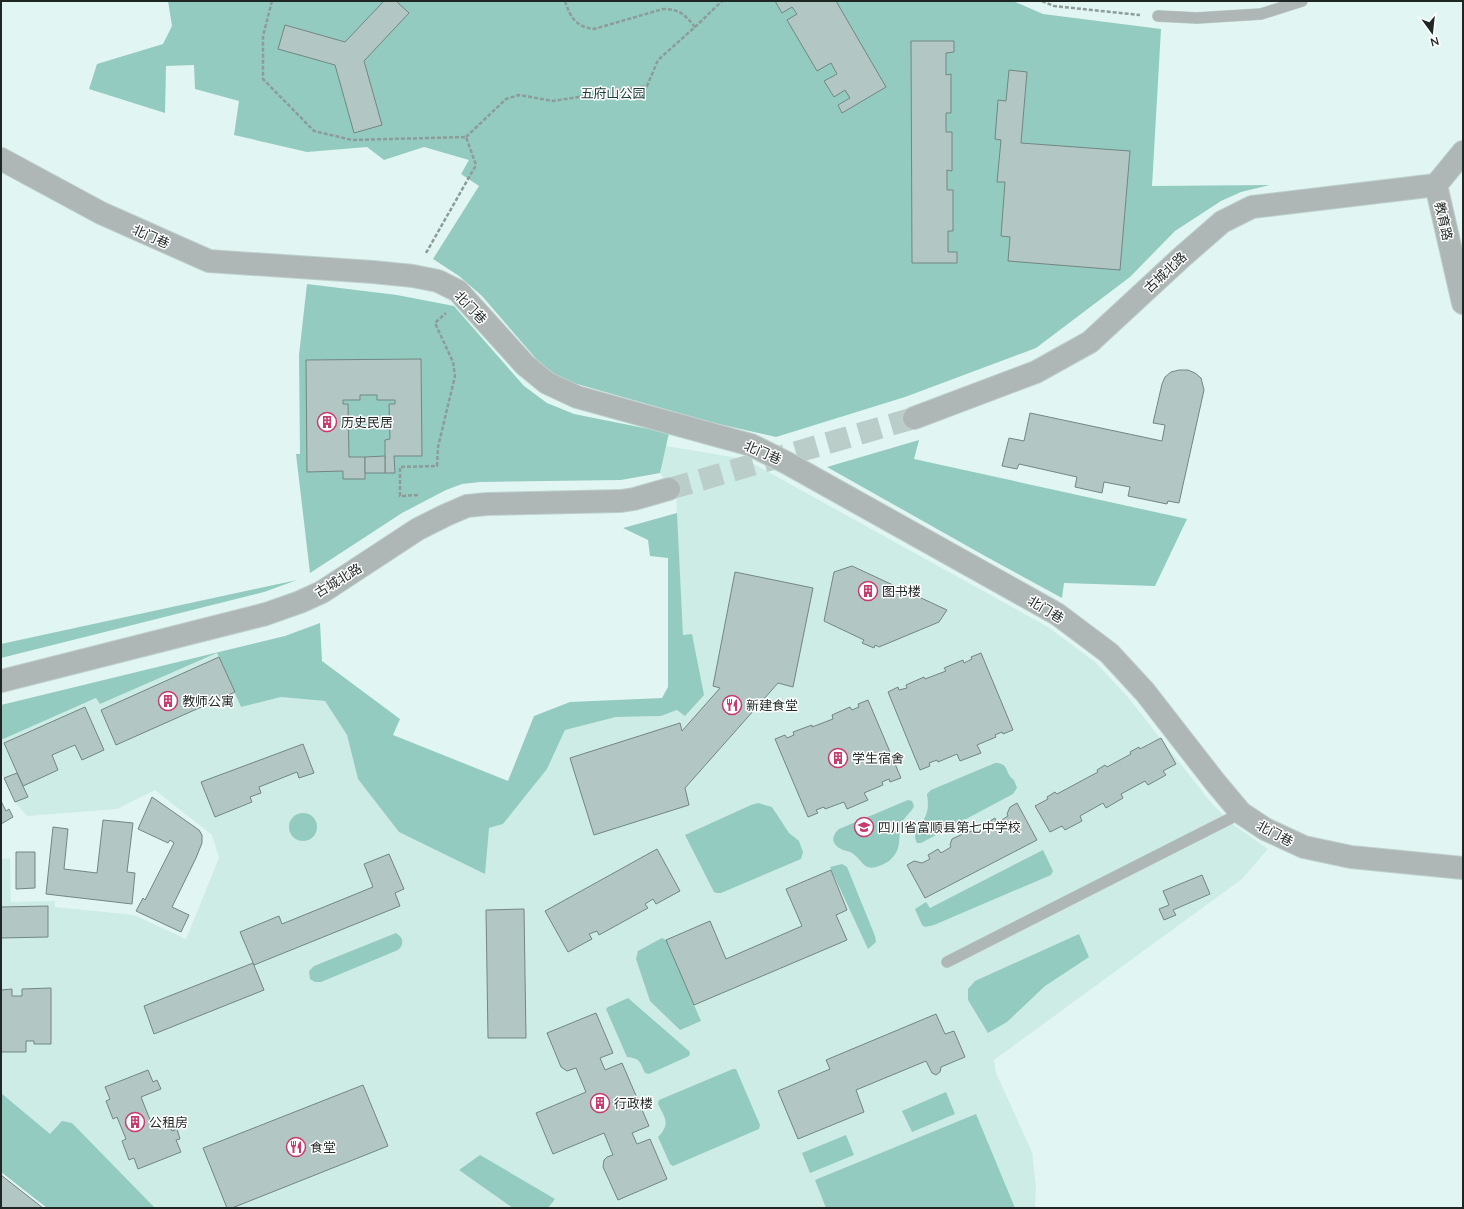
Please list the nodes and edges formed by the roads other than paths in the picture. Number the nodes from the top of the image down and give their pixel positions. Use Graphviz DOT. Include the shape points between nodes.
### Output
graph roads {
  1 [pos="1302,1"];
  2 [pos="1158,16"];
  3 [pos="1463,152"];
  4 [pos="1,159"];
  5 [pos="1436,185"];
  6 [pos="1463,303"];
  7 [pos="914,418"];
  8 [pos="669,489"];
  9 [pos="1,681"];
  10 [pos="1241,813"];
  11 [pos="1463,868"];
  12 [pos="947,962"];
  1 -- 2 [label="lane" via="1261,14 1197,18"];
  3 -- 5 [label="street"];
  4 -- 10 [label="street, 北门巷" via="101,213 209,262 413,276 438,281 458,291 525,365 547,383 577,397 751,445 787,463 1057,614 1109,652 1145,692"];
  5 -- 6 [label="street, 教育路"];
  5 -- 7 [label="street, 古城北路" via="1252,207 1222,222 1090,342 1036,372"];
  8 -- 9 [label="street, 古城北路" via="621,501 466,506 418,529 322,592 300,602 266,614"];
  10 -- 11 [label="street, 北门巷" via="1265,829 1304,847 1352,857"];
  10 -- 12 [label="lane"];
}
